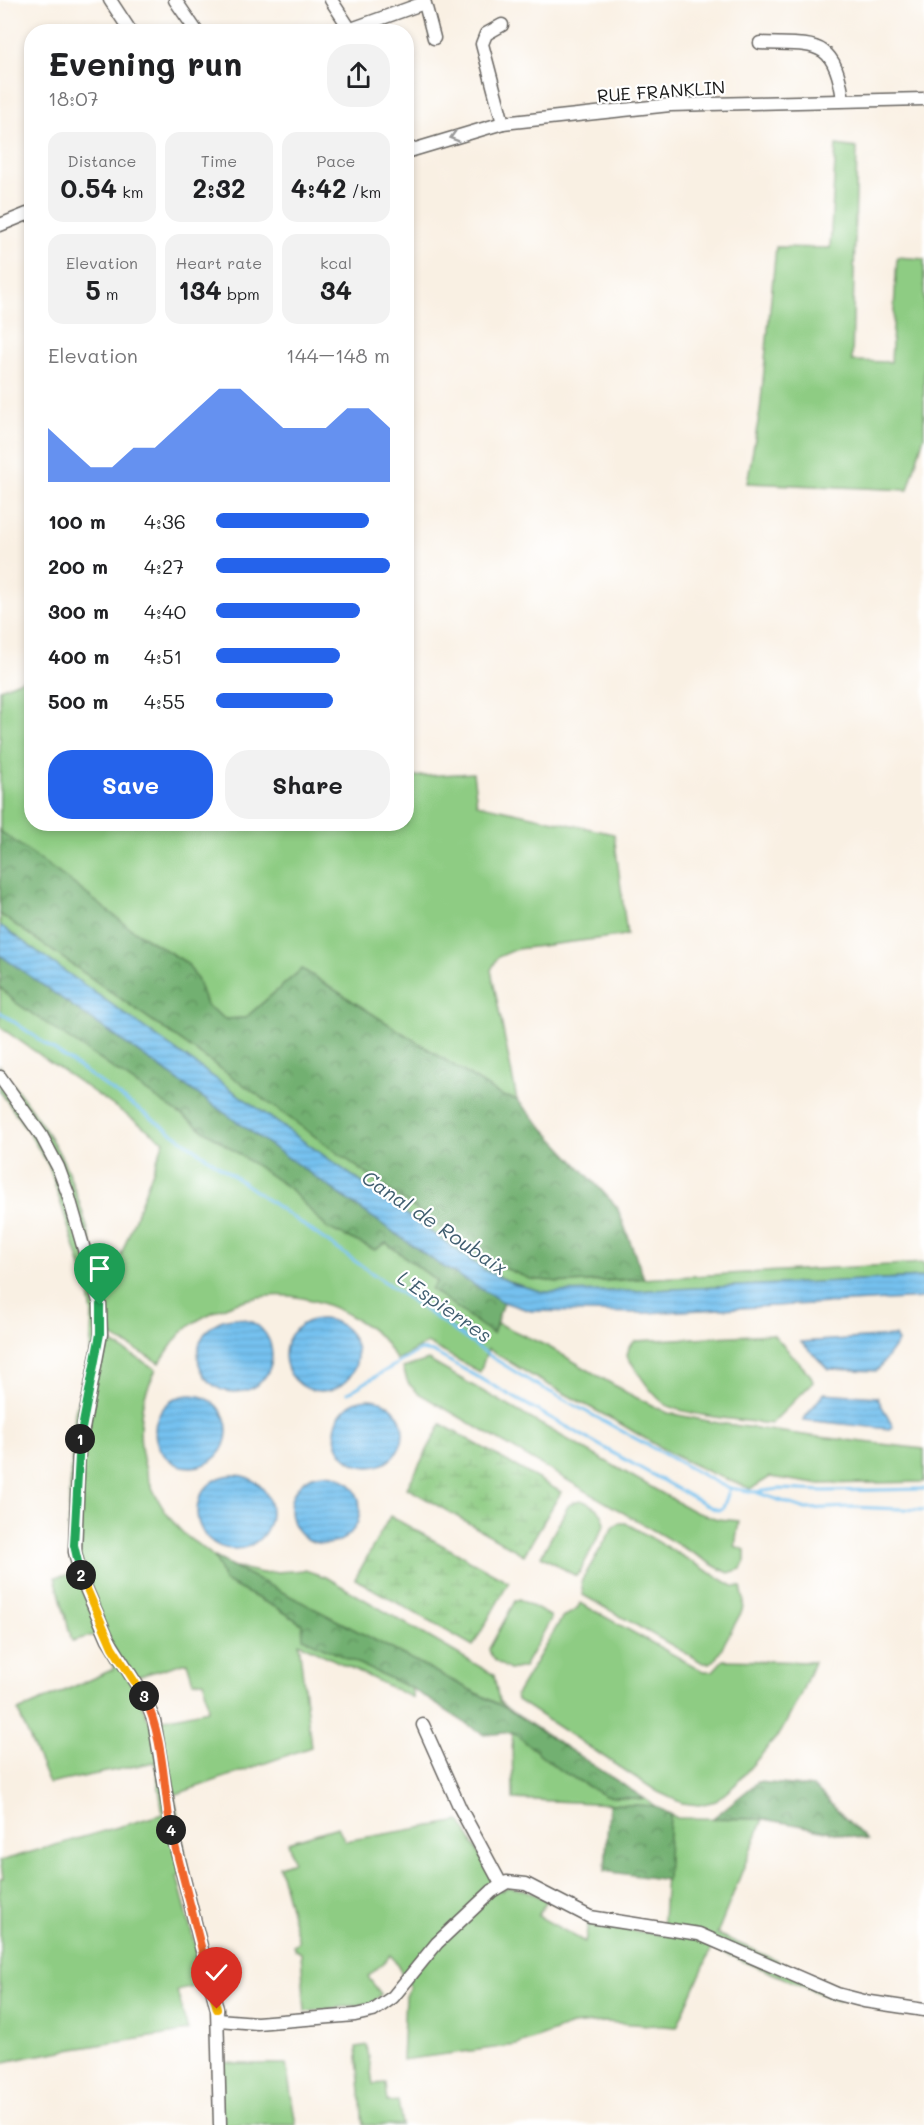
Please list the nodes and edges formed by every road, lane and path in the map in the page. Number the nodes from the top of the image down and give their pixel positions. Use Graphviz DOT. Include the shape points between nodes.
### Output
graph roads {
  1 [pos="110,0"];
  2 [pos="191,0"];
  3 [pos="331,0"];
  4 [pos="424,1"];
  5 [pos="177,2"];
  6 [pos="126,24"];
  7 [pos="192,24"];
  8 [pos="343,24"];
  9 [pos="362,24"];
  10 [pos="502,25"];
  11 [pos="434,38"];
  12 [pos="760,43"];
  13 [pos="924,99"];
  14 [pos="843,100"];
  15 [pos="503,123"];
  16 [pos="414,150"];
  17 [pos="24,215"];
  18 [pos="0,225"];
  19 [pos="0,1077"];
  20 [pos="423,1725"];
  21 [pos="501,1884"];
  22 [pos="924,2010"];
  23 [pos="218,2020"];
  24 [pos="220,2125"];
  1 -- 6 [label="street"];
  2 -- 5 [label="street"];
  3 -- 8 [label="street"];
  4 -- 9 [label="street"];
  4 -- 11 [label="street"];
  5 -- 7 [label="street"];
  10 -- 15 [label="street" via="486,34 482,44"];
  12 -- 14 [label="street" via="810,45 824,50 837,68"];
  13 -- 14 [label="street, RUE FRANKLIN"];
  14 -- 15 [label="street, RUE FRANKLIN" via="670,105"];
  15 -- 16 [label="street, RUE FRANKLIN, one-way"];
  17 -- 18 [label="street"];
  19 -- 23 [label="street" via="41,1135 58,1167 101,1311 78,1460 74,1545 81,1577 112,1647 142,1693 154,1720 173,1836"];
  20 -- 21 [label="street" via="460,1809"];
  21 -- 22 [label="street" via="526,1884 598,1918 699,1934 847,1997"];
  21 -- 23 [label="street" via="437,1943 393,1997 373,2010 257,2023"];
  23 -- 24 [label="street"];
}
